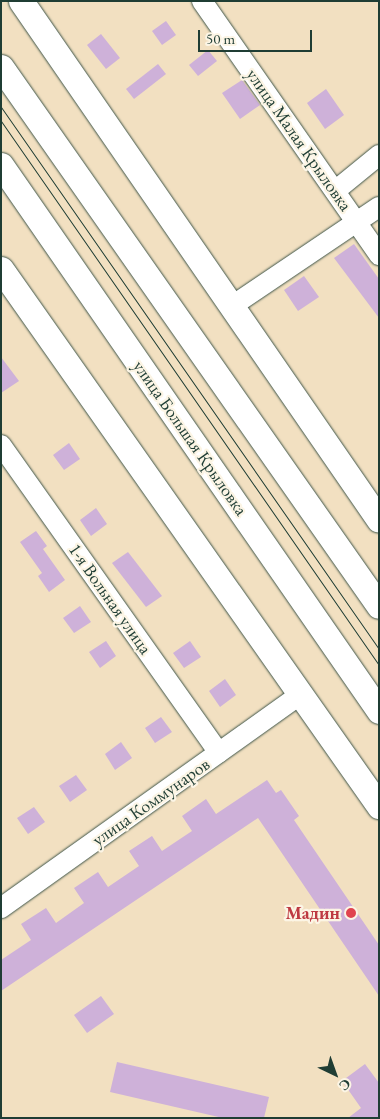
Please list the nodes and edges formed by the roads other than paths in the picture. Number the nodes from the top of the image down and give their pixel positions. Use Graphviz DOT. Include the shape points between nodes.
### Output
graph roads {
  1 [pos="21,1"];
  2 [pos="202,1"];
  3 [pos="1,67"];
  4 [pos="379,155"];
  5 [pos="1,165"];
  6 [pos="335,191"];
  7 [pos="379,207"];
  8 [pos="355,221"];
  9 [pos="379,255"];
  10 [pos="1,269"];
  11 [pos="232,306"];
  12 [pos="1,445"];
  13 [pos="379,520"];
  14 [pos="379,606"];
  15 [pos="300,695"];
  16 [pos="379,711"];
  17 [pos="219,753"];
  18 [pos="379,806"];
  19 [pos="1,908"];
  1 -- 11 [label="main road"];
  2 -- 6 [label="street, улица Малая Крыловка"];
  3 -- 14 [label="main road"];
  4 -- 6 [label="street"];
  5 -- 16 [label="main road, улица Большая Крыловка"];
  6 -- 8 [label="street, улица Малая Крыловка"];
  7 -- 8 [label="street"];
  8 -- 9 [label="street, улица Малая Крыловка"];
  8 -- 11 [label="street"];
  10 -- 15 [label="main road"];
  11 -- 13 [label="main road"];
  12 -- 17 [label="street, 1-я Вольная улица"];
  15 -- 17 [label="street, улица Коммунаров"];
  15 -- 18 [label="main road"];
  17 -- 19 [label="street, улица Коммунаров"];
}
